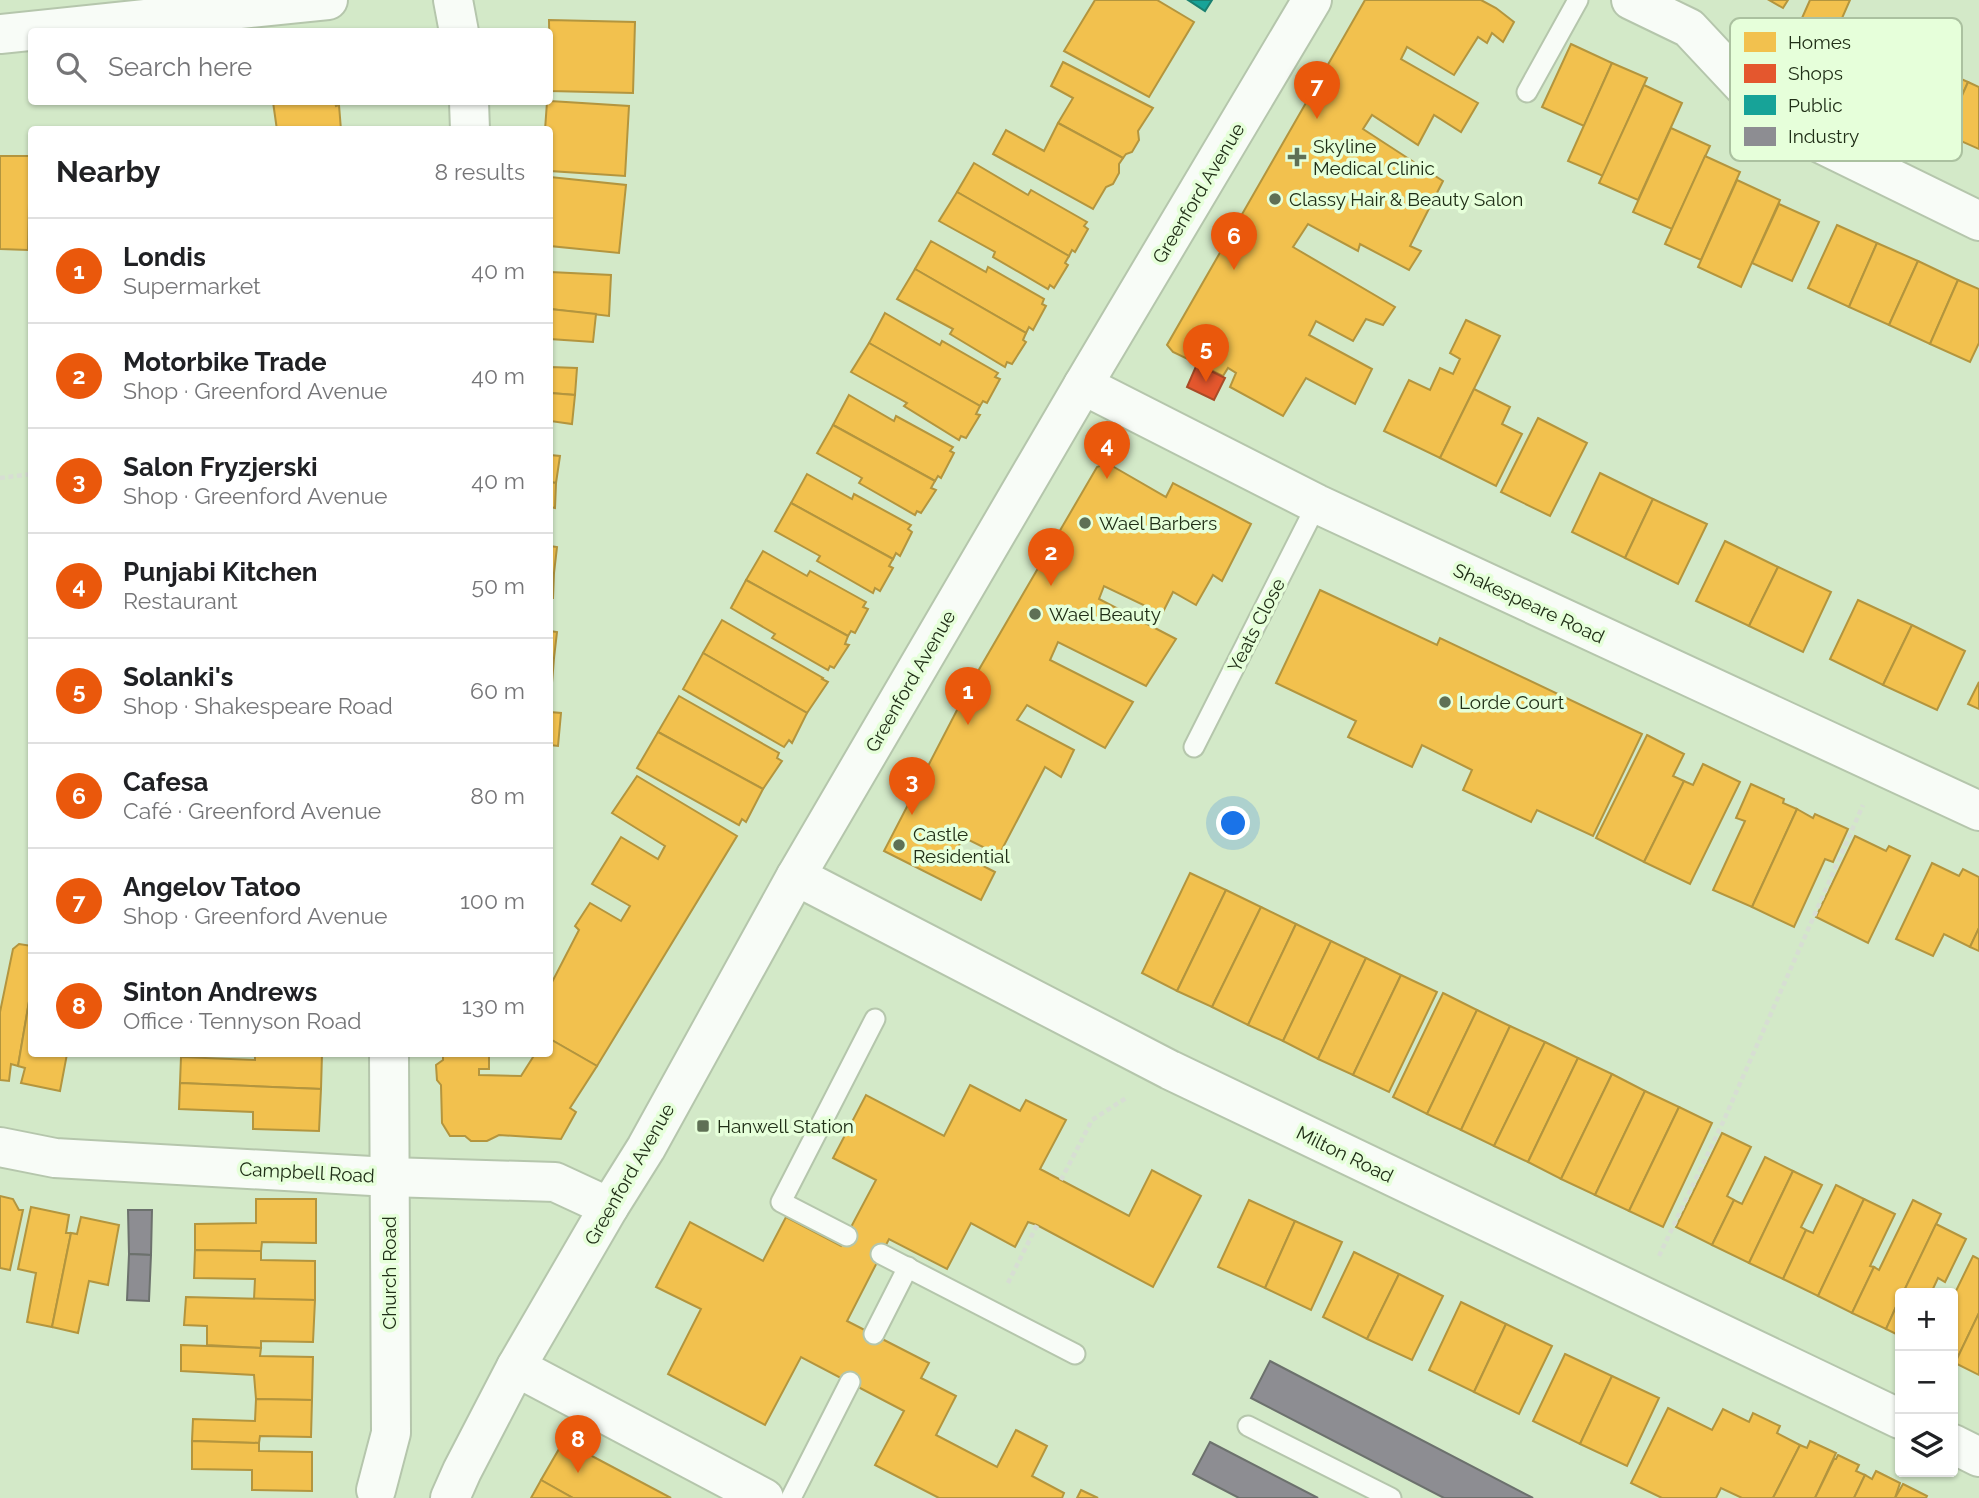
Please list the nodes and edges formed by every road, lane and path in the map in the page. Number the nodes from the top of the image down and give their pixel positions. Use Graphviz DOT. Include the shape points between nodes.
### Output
graph roads {
  1 [pos="328,0"];
  2 [pos="453,0"];
  3 [pos="1312,0"];
  4 [pos="1578,0"];
  5 [pos="1631,0"];
  6 [pos="58,28"];
  7 [pos="458,28"];
  8 [pos="28,31"];
  9 [pos="0,34"];
  10 [pos="1730,72"];
  11 [pos="1527,92"];
  12 [pos="470,105"];
  13 [pos="470,126"];
  14 [pos="1857,161"];
  15 [pos="1979,221"];
  16 [pos="1083,385"];
  17 [pos="28,474"];
  18 [pos="0,478"];
  19 [pos="1317,504"];
  20 [pos="1194,747"];
  21 [pos="1880,766"];
  22 [pos="1979,811"];
  23 [pos="796,876"];
  24 [pos="875,1019"];
  25 [pos="389,1057"];
  26 [pos="1170,1070"];
  27 [pos="0,1147"];
  28 [pos="389,1177"];
  29 [pos="1061,1180"];
  30 [pos="609,1207"];
  31 [pos="1037,1226"];
  32 [pos="847,1237"];
  33 [pos="881,1254"];
  34 [pos="908,1267"];
  35 [pos="1641,1294"];
  36 [pos="993,1312"];
  37 [pos="874,1334"];
  38 [pos="1075,1354"];
  39 [pos="516,1367"];
  40 [pos="850,1382"];
  41 [pos="1895,1417"];
  42 [pos="1248,1426"];
  43 [pos="1958,1446"];
  44 [pos="1979,1457"];
  45 [pos="376,1490"];
  46 [pos="450,1498"];
  47 [pos="764,1498"];
  48 [pos="791,1498"];
  49 [pos="1391,1498"];
  1 -- 6 [label="street"];
  2 -- 7 [label="street"];
  3 -- 16 [label="street, Greenford Avenue"];
  4 -- 11 [label="lane"];
  5 -- 10 [label="street" via="1689,28"];
  8 -- 9 [label="street"];
  12 -- 13 [label="street"];
  14 -- 15 [label="street"];
  16 -- 19 [label="street, Shakespeare Road"];
  16 -- 23 [label="street, Greenford Avenue"];
  17 -- 18 [label="path"];
  19 -- 20 [label="lane, Yeats Close"];
  19 -- 21 [label="street, Shakespeare Road"];
  21 -- 22 [label="street, Shakespeare Road"];
  21 -- 35 [label="path" via="1723,1122"];
  23 -- 26 [label="street, Milton Road"];
  23 -- 30 [label="street, Greenford Avenue"];
  24 -- 32 [label="lane" via="781,1202"];
  25 -- 28 [label="street, Church Road"];
  26 -- 29 [label="path" via="1092,1120"];
  26 -- 35 [label="street, Milton Road"];
  27 -- 28 [label="street, Campbell Road" via="55,1158"];
  28 -- 30 [label="street, Campbell Road" via="555,1182"];
  28 -- 45 [label="street, Church Road" via="391,1433"];
  30 -- 39 [label="street, Greenford Avenue"];
  31 -- 36 [label="path"];
  33 -- 34 [label="lane"];
  34 -- 36 [label="lane"];
  34 -- 37 [label="lane"];
  35 -- 41 [label="street, Milton Road"];
  36 -- 38 [label="lane"];
  39 -- 46 [label="street"];
  39 -- 47 [label="street"];
  40 -- 48 [label="lane"];
  42 -- 49 [label="lane"];
  43 -- 44 [label="street"];
}
